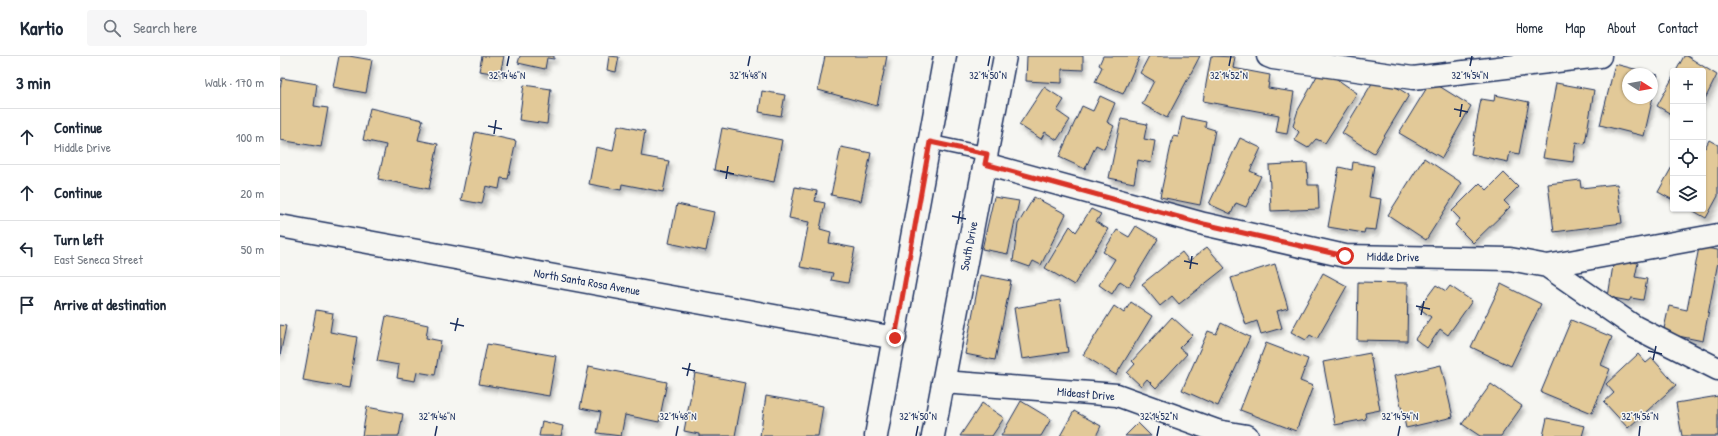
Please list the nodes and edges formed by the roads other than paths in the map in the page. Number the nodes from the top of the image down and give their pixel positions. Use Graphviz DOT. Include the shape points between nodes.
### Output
graph roads {
  1 [pos="945,56"];
  2 [pos="1005,56"];
  3 [pos="1268,56"];
  4 [pos="1600,56"];
  5 [pos="930,142"];
  6 [pos="986,159"];
  7 [pos="280,226"];
  8 [pos="1718,235"];
  9 [pos="1547,266"];
  10 [pos="895,338"];
  11 [pos="1718,370"];
  12 [pos="943,382"];
  13 [pos="876,436"];
  14 [pos="933,436"];
  15 [pos="1247,436"];
  1 -- 5 [label="street"];
  2 -- 6 [label="street, South Drive"];
  3 -- 4 [label="street" via="1413,78"];
  5 -- 6 [label="lane"];
  5 -- 10 [label="street"];
  6 -- 9 [label="street, Middle Drive" via="1204,224 1345,256 1510,259"];
  6 -- 12 [label="street, South Drive"];
  7 -- 10 [label="street, North Santa Rosa Avenue"];
  8 -- 9 [label="street, Middle Drive"];
  9 -- 11 [label="street, Middle Drive" via="1635,327"];
  10 -- 13 [label="street"];
  12 -- 14 [label="street, South Drive"];
  12 -- 15 [label="street, Mideast Drive" via="1117,395 1217,431"];
}
